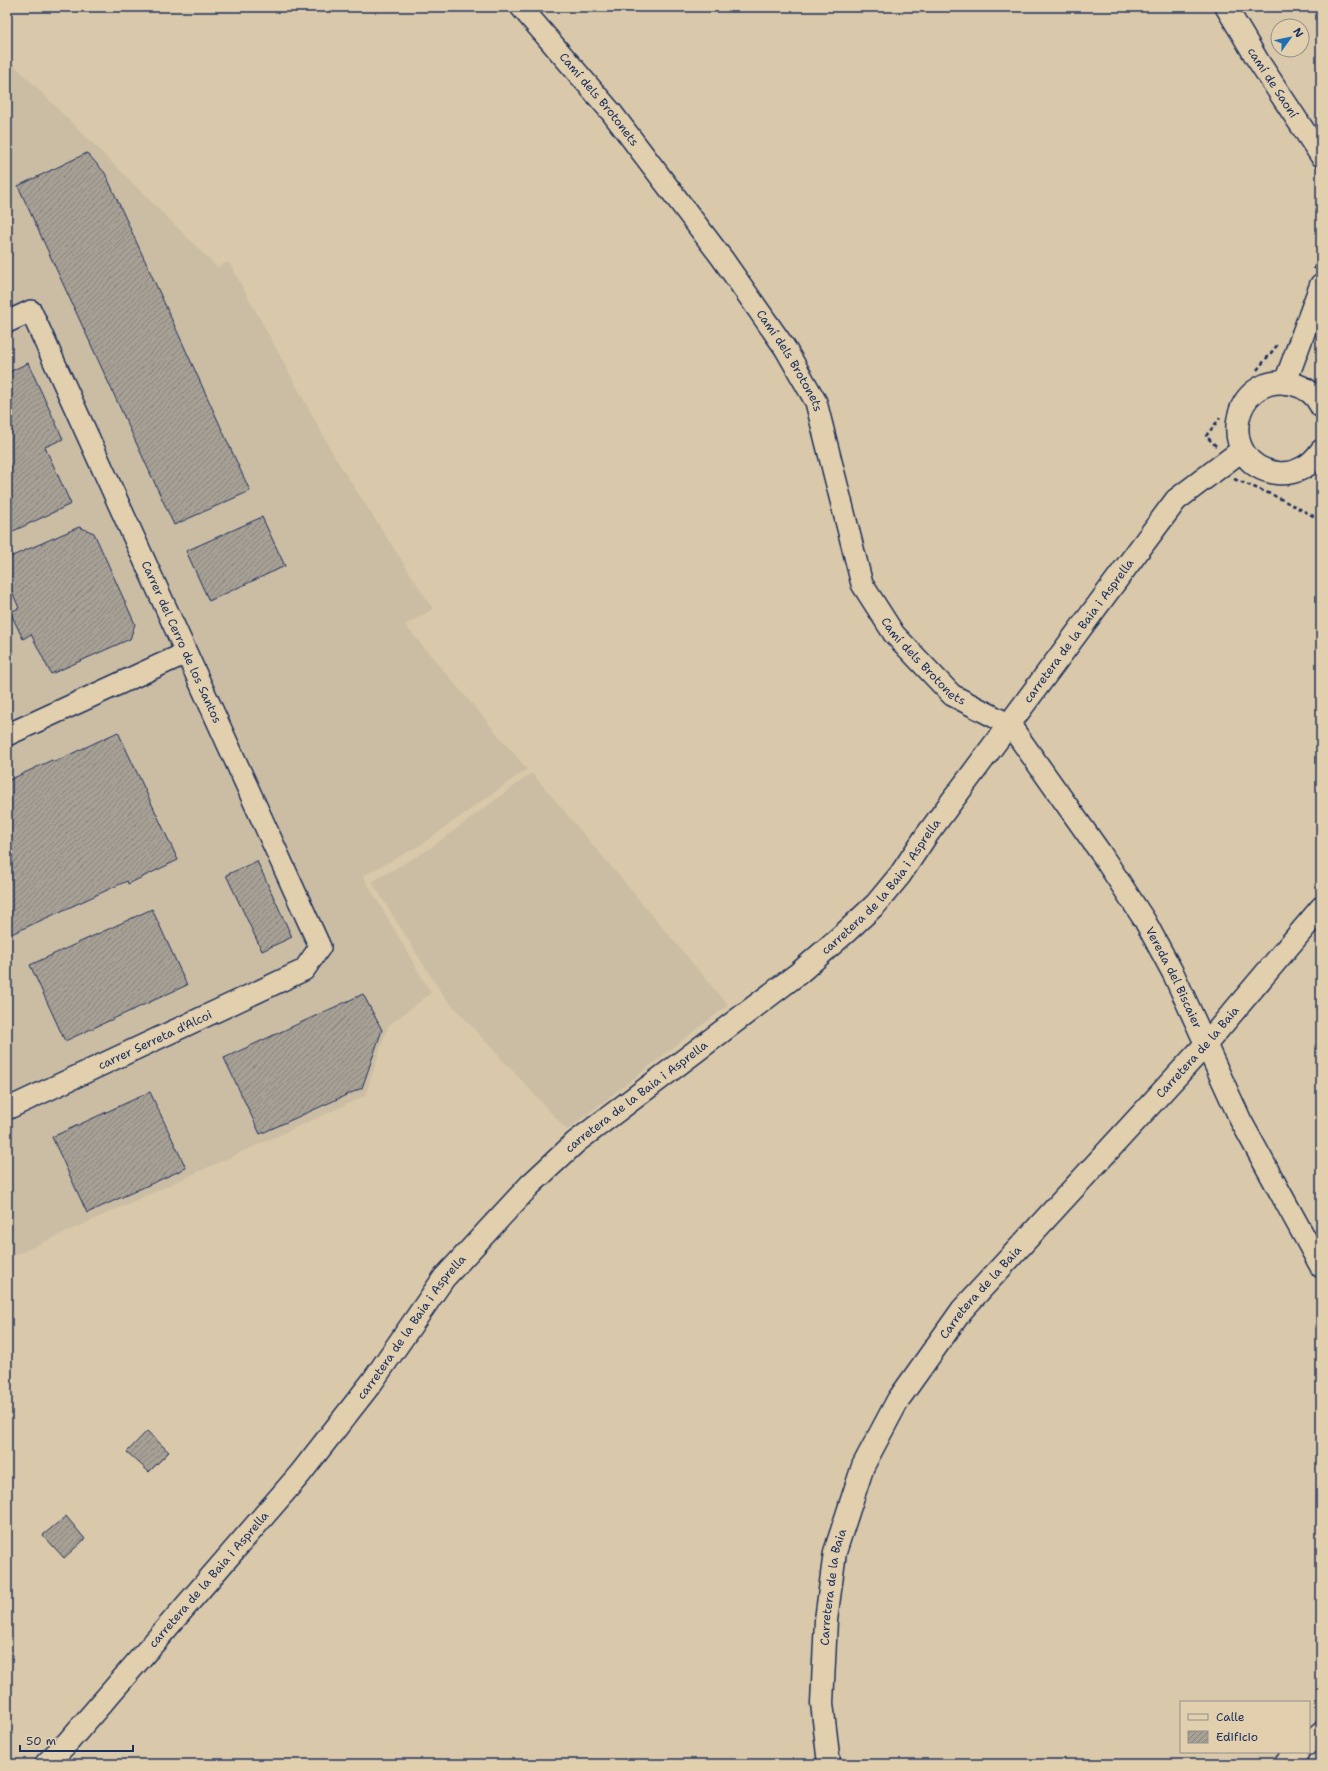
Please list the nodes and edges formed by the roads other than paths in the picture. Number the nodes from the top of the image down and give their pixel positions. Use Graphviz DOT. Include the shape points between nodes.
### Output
graph roads {
  1 [pos="521,7"];
  2 [pos="1226,7"];
  3 [pos="1321,156"];
  4 [pos="1321,285"];
  5 [pos="7,322"];
  6 [pos="1285,382"];
  7 [pos="1321,406"];
  8 [pos="1242,450"];
  9 [pos="1318,463"];
  10 [pos="186,653"];
  11 [pos="1010,725"];
  12 [pos="7,735"];
  13 [pos="1321,908"];
  14 [pos="304,970"];
  15 [pos="1206,1044"];
  16 [pos="7,1109"];
  17 [pos="1321,1267"];
  18 [pos="1321,1732"];
  19 [pos="1310,1742"];
  20 [pos="1297,1753"];
  21 [pos="46,1764"];
  22 [pos="829,1764"];
  23 [pos="1285,1764"];
  1 -- 11 [label="street, Camí dels Brotonets" via="612,113 722,258 785,348 816,402 862,584 894,634 952,696"];
  2 -- 3 [label="street, camí de Saoní"];
  4 -- 6 [label="main road"];
  5 -- 10 [label="street, Carrer del Cerro de los Santos" via="31,311"];
  6 -- 7 [label="main road" via="1304,388"];
  6 -- 8 [label="main road" via="1270,384 1257,390 1245,402 1236,427"];
  8 -- 9 [label="main road" via="1253,463 1265,470 1278,473 1292,473"];
  8 -- 11 [label="main road, carretera de la Baia i Asprella" via="1176,500"];
  10 -- 12 [label="street"];
  10 -- 14 [label="street, Carrer del Cerro de los Santos" via="320,947"];
  11 -- 15 [label="street, Vereda del Biscaier" via="1100,852 1145,921"];
  11 -- 21 [label="main road, carretera de la Baia i Asprella" via="876,904 799,973 576,1142 494,1223 444,1278 372,1382 300,1474 68,1742"];
  13 -- 15 [label="main road, Carretera de la Baia"];
  14 -- 16 [label="street, carrer Serreta d'Alcoi"];
  15 -- 17 [label="street, Vereda del Biscaier" via="1241,1121"];
  15 -- 22 [label="main road, Carretera de la Baia" via="962,1310 898,1400 863,1466 835,1552 826,1620 822,1703"];
  18 -- 19 [label="street"];
  20 -- 23 [label="street"];
}
